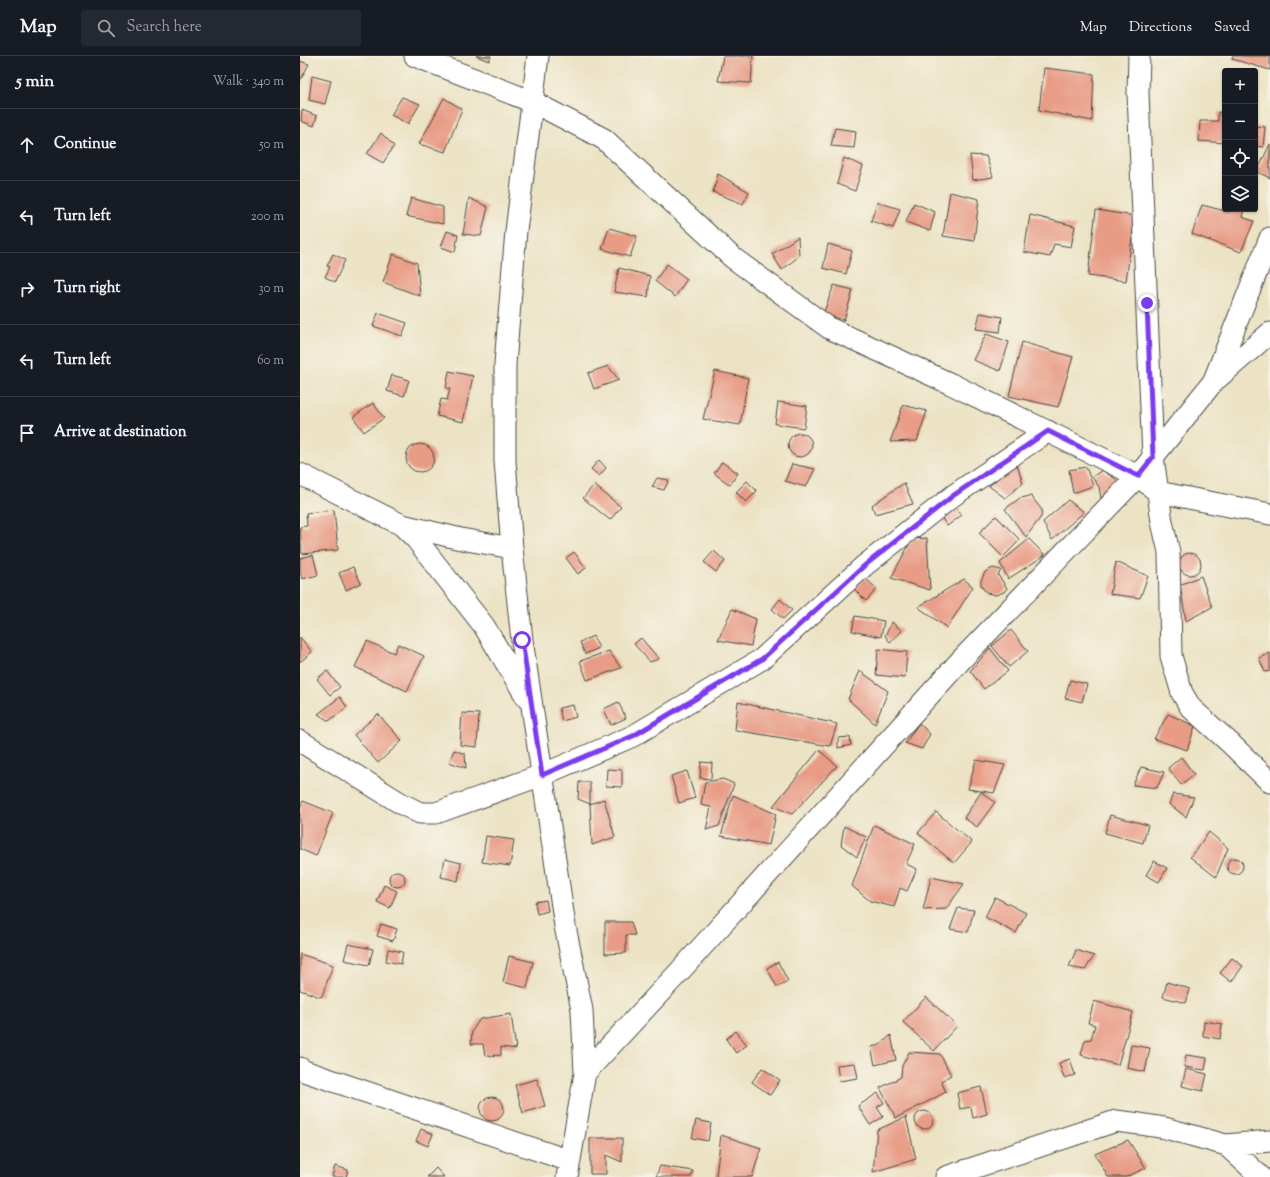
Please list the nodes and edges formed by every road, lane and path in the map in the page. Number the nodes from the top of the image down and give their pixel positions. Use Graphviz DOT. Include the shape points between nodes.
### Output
graph roads {
  1 [pos="415,56"];
  2 [pos="1139,56"];
  3 [pos="541,58"];
  4 [pos="533,102"];
  5 [pos="1270,238"];
  6 [pos="1270,333"];
  7 [pos="1213,382"];
  8 [pos="1048,431"];
  9 [pos="1153,457"];
  10 [pos="300,474"];
  11 [pos="1138,476"];
  12 [pos="1158,492"];
  13 [pos="1270,514"];
  14 [pos="402,525"];
  15 [pos="512,548"];
  16 [pos="532,707"];
  17 [pos="300,741"];
  18 [pos="542,775"];
  19 [pos="1270,782"];
  20 [pos="300,1068"];
  21 [pos="585,1073"];
  22 [pos="1270,1141"];
  23 [pos="1226,1145"];
  24 [pos="568,1169"];
  25 [pos="946,1177"];
  26 [pos="1261,1177"];
  1 -- 4 [label="street"];
  2 -- 9 [label="street" via="1138,93"];
  3 -- 4 [label="street"];
  4 -- 8 [label="street" via="604,139 733,258 829,328"];
  4 -- 15 [label="street" via="516,231 505,364 505,461"];
  5 -- 7 [label="street"];
  6 -- 7 [label="street"];
  7 -- 9 [label="street"];
  8 -- 11 [label="street"];
  8 -- 18 [label="street" via="954,495 864,566 762,659 633,736"];
  9 -- 11 [label="street"];
  9 -- 12 [label="street"];
  10 -- 14 [label="street"];
  11 -- 12 [label="street"];
  11 -- 21 [label="street" via="961,660"];
  12 -- 13 [label="street"];
  12 -- 19 [label="street" via="1168,552 1171,656 1182,693 1191,708"];
  14 -- 15 [label="street"];
  14 -- 16 [label="street" via="416,539 484,626"];
  15 -- 16 [label="street"];
  16 -- 18 [label="street"];
  17 -- 18 [label="street" via="420,813 436,813"];
  18 -- 21 [label="street" via="565,926 582,1010"];
  20 -- 24 [label="street"];
  21 -- 24 [label="street"];
  22 -- 23 [label="street"];
  23 -- 25 [label="street" via="1165,1128 1116,1121"];
  23 -- 26 [label="street"];
}
